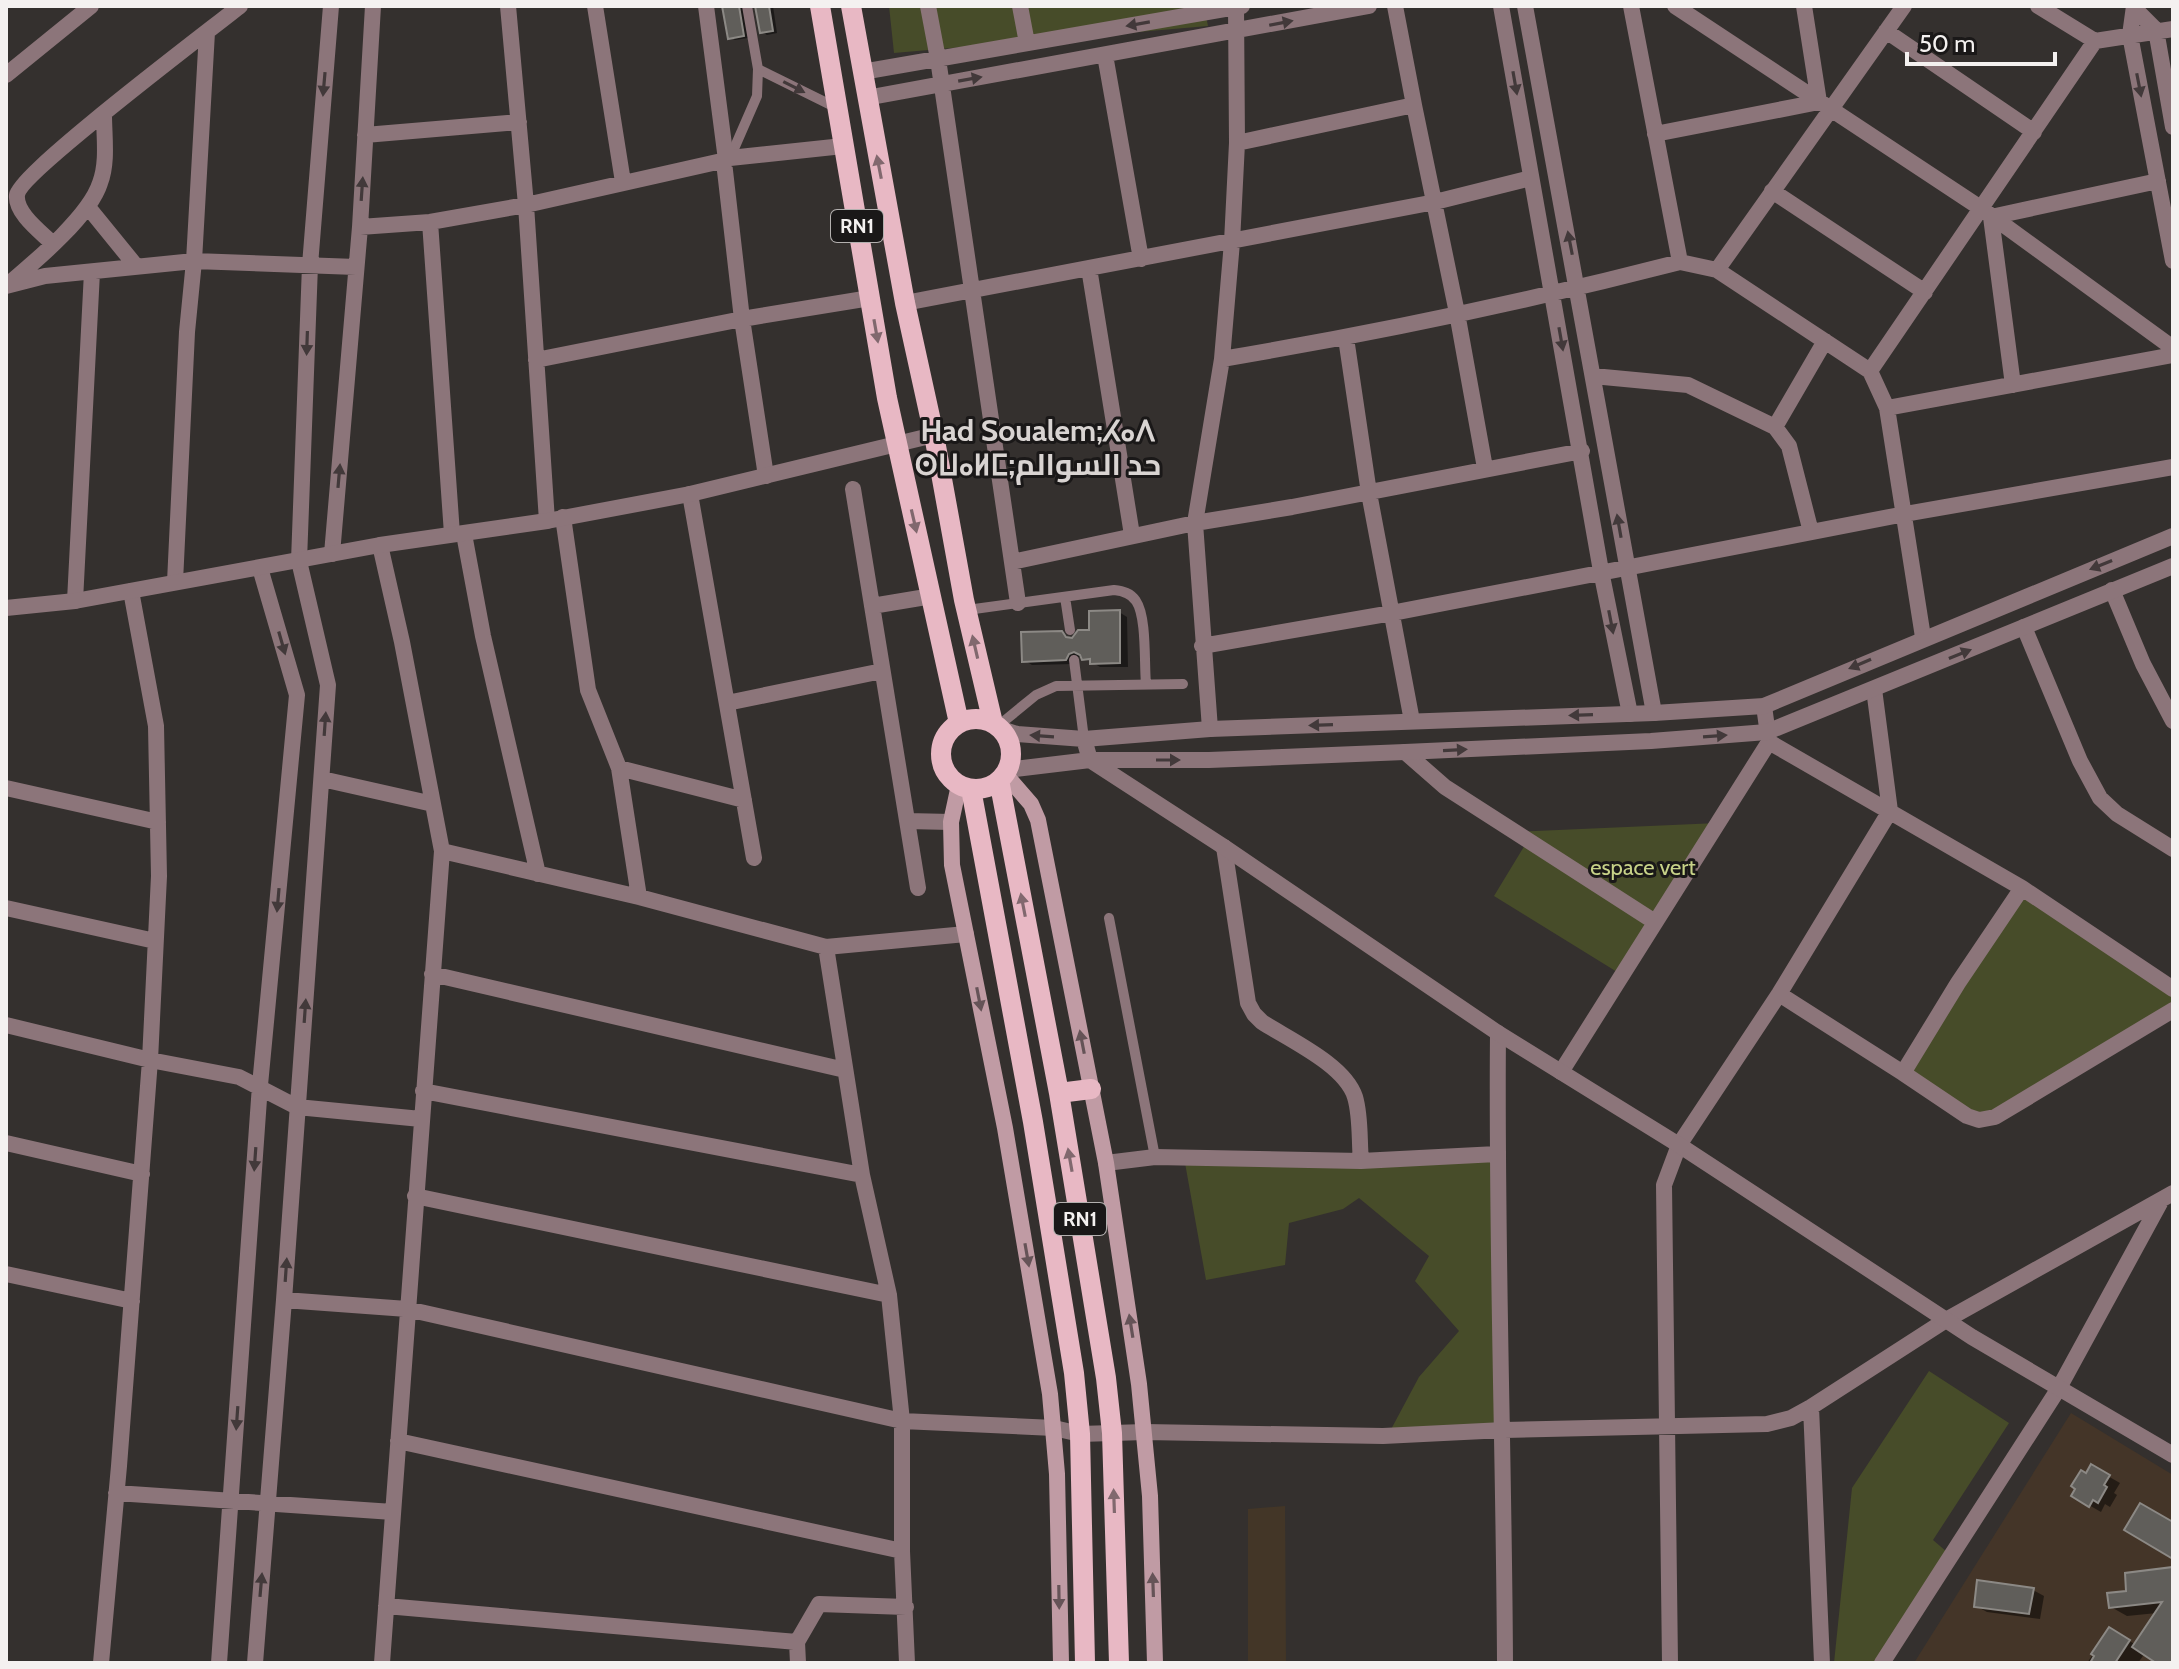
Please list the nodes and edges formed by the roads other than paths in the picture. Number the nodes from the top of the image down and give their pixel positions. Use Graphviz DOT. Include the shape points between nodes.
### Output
graph roads {
  1 [pos="91,6"];
  2 [pos="240,6"];
  3 [pos="331,6"];
  4 [pos="373,6"];
  5 [pos="508,6"];
  6 [pos="595,6"];
  7 [pos="706,6"];
  8 [pos="747,6"];
  9 [pos="820,6"];
  10 [pos="851,6"];
  11 [pos="928,6"];
  12 [pos="1020,6"];
  13 [pos="1238,6"];
  14 [pos="1369,6"];
  15 [pos="1395,6"];
  16 [pos="1501,6"];
  17 [pos="1525,6"];
  18 [pos="1631,6"];
  19 [pos="1675,6"];
  20 [pos="1804,6"];
  21 [pos="1904,6"];
  22 [pos="2038,6"];
  23 [pos="2134,7"];
  24 [pos="2165,29"];
  25 [pos="1886,31"];
  26 [pos="207,32"];
  27 [pos="1236,32"];
  28 [pos="2130,35"];
  29 [pos="2095,41"];
  30 [pos="1027,43"];
  31 [pos="1105,55"];
  32 [pos="938,59"];
  33 [pos="758,69"];
  34 [pos="862,72"];
  35 [pos="6,75"];
  36 [pos="942,85"];
  37 [pos="866,98"];
  38 [pos="1414,105"];
  39 [pos="1824,106"];
  40 [pos="837,108"];
  41 [pos="104,114"];
  42 [pos="519,122"];
  43 [pos="2173,127"];
  44 [pos="2034,132"];
  45 [pos="1655,134"];
  46 [pos="365,135"];
  47 [pos="1237,143"];
  48 [pos="843,146"];
  49 [pos="728,159"];
  50 [pos="1531,178"];
  51 [pos="2158,181"];
  52 [pos="623,182"];
  53 [pos="1772,191"];
  54 [pos="1435,202"];
  55 [pos="526,205"];
  56 [pos="88,207"];
  57 [pos="1987,213"];
  58 [pos="430,222"];
  59 [pos="360,227"];
  60 [pos="1232,242"];
  61 [pos="52,243"];
  62 [pos="1141,259"];
  63 [pos="194,261"];
  64 [pos="2173,261"];
  65 [pos="1680,262"];
  66 [pos="310,265"];
  67 [pos="136,266"];
  68 [pos="356,267"];
  69 [pos="1089,268"];
  70 [pos="1717,270"];
  71 [pos="92,272"];
  72 [pos="6,285"];
  73 [pos="1578,288"];
  74 [pos="972,290"];
  75 [pos="1925,292"];
  76 [pos="1553,294"];
  77 [pos="870,298"];
  78 [pos="905,303"];
  79 [pos="1457,313"];
  80 [pos="742,319"];
  81 [pos="1346,338"];
  82 [pos="1825,341"];
  83 [pos="2173,348"];
  84 [pos="2173,355"];
  85 [pos="1222,359"];
  86 [pos="536,360"];
  87 [pos="1870,371"];
  88 [pos="1593,376"];
  89 [pos="2013,385"];
  90 [pos="1887,408"];
  91 [pos="1775,427"];
  92 [pos="934,435"];
  93 [pos="897,445"];
  94 [pos="1582,451"];
  95 [pos="2173,467"];
  96 [pos="1485,468"];
  97 [pos="766,476"];
  98 [pos="853,489"];
  99 [pos="1369,493"];
  100 [pos="690,494"];
  101 [pos="1905,514"];
  102 [pos="555,519"];
  103 [pos="1195,523"];
  104 [pos="1811,532"];
  105 [pos="458,534"];
  106 [pos="1132,535"];
  107 [pos="2173,536"];
  108 [pos="380,545"];
  109 [pos="332,554"];
  110 [pos="299,561"];
  111 [pos="1012,562"];
  112 [pos="2173,566"];
  113 [pos="1626,567"];
  114 [pos="260,568"];
  115 [pos="1601,571"];
  116 [pos="175,582"];
  117 [pos="2112,590"];
  118 [pos="131,591"];
  119 [pos="932,596"];
  120 [pos="1065,597"];
  121 [pos="75,601"];
  122 [pos="1018,603"];
  123 [pos="872,606"];
  124 [pos="6,608"];
  125 [pos="967,610"];
  126 [pos="1392,613"];
  127 [pos="2024,627"];
  128 [pos="1070,630"];
  129 [pos="1923,637"];
  130 [pos="1202,646"];
  131 [pos="1074,660"];
  132 [pos="882,671"];
  133 [pos="1146,684"];
  134 [pos="1183,684"];
  135 [pos="1077,685"];
  136 [pos="1874,689"];
  137 [pos="2167,698"];
  138 [pos="727,703"];
  139 [pos="1764,706"];
  140 [pos="1654,713"];
  141 [pos="1630,714"];
  142 [pos="1412,721"];
  143 [pos="2173,721"];
  144 [pos="959,723"];
  145 [pos="997,726"];
  146 [pos="1210,729"];
  147 [pos="1768,737"];
  148 [pos="1084,739"];
  149 [pos="1405,752"];
  150 [pos="1090,760"];
  151 [pos="619,768"];
  152 [pos="1004,775"];
  153 [pos="322,779"];
  154 [pos="965,787"];
  155 [pos="6,788"];
  156 [pos="744,800"];
  157 [pos="433,804"];
  158 [pos="1890,811"];
  159 [pos="907,821"];
  160 [pos="158,822"];
  161 [pos="951,822"];
  162 [pos="1224,847"];
  163 [pos="2173,849"];
  164 [pos="442,851"];
  165 [pos="754,858"];
  166 [pos="538,874"];
  167 [pos="918,888"];
  168 [pos="2022,888"];
  169 [pos="639,897"];
  170 [pos="6,908"];
  171 [pos="1109,918"];
  172 [pos="1655,922"];
  173 [pos="966,934"];
  174 [pos="155,941"];
  175 [pos="826,947"];
  176 [pos="432,974"];
  177 [pos="2173,989"];
  178 [pos="1779,994"];
  179 [pos="2173,1010"];
  180 [pos="6,1025"];
  181 [pos="1498,1033"];
  182 [pos="150,1060"];
  183 [pos="845,1070"];
  184 [pos="1561,1072"];
  185 [pos="1903,1073"];
  186 [pos="260,1085"];
  187 [pos="1091,1089"];
  188 [pos="423,1091"];
  189 [pos="1059,1093"];
  190 [pos="297,1107"];
  191 [pos="421,1119"];
  192 [pos="6,1143"];
  193 [pos="1679,1145"];
  194 [pos="1497,1154"];
  195 [pos="1155,1157"];
  196 [pos="1361,1161"];
  197 [pos="1106,1163"];
  198 [pos="142,1174"];
  199 [pos="862,1175"];
  200 [pos="415,1196"];
  201 [pos="2167,1197"];
  202 [pos="6,1274"];
  203 [pos="889,1295"];
  204 [pos="284,1300"];
  205 [pos="132,1301"];
  206 [pos="407,1309"];
  207 [pos="1946,1320"];
  208 [pos="2059,1388"];
  209 [pos="1811,1407"];
  210 [pos="902,1421"];
  211 [pos="1054,1428"];
  212 [pos="1665,1428"];
  213 [pos="1504,1430"];
  214 [pos="1145,1432"];
  215 [pos="1112,1433"];
  216 [pos="1080,1434"];
  217 [pos="398,1441"];
  218 [pos="2173,1455"];
  219 [pos="116,1493"];
  220 [pos="231,1499"];
  221 [pos="268,1502"];
  222 [pos="393,1512"];
  223 [pos="902,1551"];
  224 [pos="386,1606"];
  225 [pos="906,1607"];
  226 [pos="797,1642"];
  227 [pos="101,1663"];
  228 [pos="219,1663"];
  229 [pos="255,1663"];
  230 [pos="382,1663"];
  231 [pos="798,1663"];
  232 [pos="907,1663"];
  233 [pos="1061,1663"];
  234 [pos="1085,1663"];
  235 [pos="1119,1663"];
  236 [pos="1155,1663"];
  237 [pos="1505,1663"];
  238 [pos="1670,1663"];
  239 [pos="1822,1663"];
  240 [pos="1882,1663"];
  1 -- 35 [label="street"];
  2 -- 26 [label="street"];
  3 -- 66 [label="street, one-way"];
  4 -- 46 [label="street"];
  5 -- 42 [label="street"];
  6 -- 52 [label="street"];
  7 -- 49 [label="street"];
  8 -- 33 [label="lane"];
  9 -- 40 [label="main road, RN1"];
  10 -- 34 [label="main road, RN1"];
  11 -- 32 [label="street"];
  12 -- 30 [label="street"];
  13 -- 27 [label="street"];
  13 -- 30 [label="street, one-way"];
  27 -- 14 [label="street, one-way"];
  15 -- 38 [label="street"];
  16 -- 50 [label="street, one-way"];
  73 -- 17 [label="street, one-way"];
  18 -- 45 [label="street"];
  19 -- 39 [label="street"];
  20 -- 39 [label="street"];
  21 -- 25 [label="street"];
  22 -- 29 [label="street"];
  23 -- 24 [label="street"];
  23 -- 28 [label="street"];
  24 -- 28 [label="street"];
  24 -- 43 [label="street"];
  25 -- 39 [label="street"];
  25 -- 44 [label="street"];
  26 -- 41 [label="street"];
  26 -- 63 [label="street"];
  27 -- 31 [label="street"];
  27 -- 47 [label="street"];
  28 -- 29 [label="street"];
  28 -- 51 [label="street, one-way"];
  29 -- 44 [label="street"];
  30 -- 32 [label="street"];
  36 -- 31 [label="street, one-way"];
  31 -- 62 [label="street"];
  32 -- 34 [label="street"];
  32 -- 36 [label="street"];
  33 -- 40 [label="lane, one-way"];
  33 -- 49 [label="lane" via="757,96"];
  34 -- 37 [label="main road, RN1"];
  36 -- 37 [label="street"];
  36 -- 74 [label="street"];
  78 -- 37 [label="main road, RN1, one-way"];
  38 -- 47 [label="street"];
  38 -- 54 [label="street"];
  39 -- 45 [label="street"];
  39 -- 53 [label="street"];
  39 -- 57 [label="street"];
  40 -- 48 [label="main road, RN1"];
  41 -- 56 [label="street" via="101,181"];
  41 -- 61 [label="street" via="52,155 17,193 22,211"];
  42 -- 46 [label="street"];
  42 -- 55 [label="street"];
  44 -- 57 [label="street"];
  45 -- 65 [label="street"];
  59 -- 46 [label="street, one-way"];
  47 -- 60 [label="street"];
  48 -- 49 [label="street"];
  48 -- 77 [label="main road, RN1"];
  49 -- 52 [label="street"];
  49 -- 80 [label="street" via="724,166"];
  50 -- 54 [label="street"];
  50 -- 76 [label="street"];
  51 -- 57 [label="street"];
  51 -- 64 [label="street"];
  52 -- 55 [label="street"];
  53 -- 70 [label="street"];
  53 -- 75 [label="street"];
  54 -- 60 [label="street"];
  54 -- 79 [label="street"];
  55 -- 58 [label="street"];
  55 -- 86 [label="street"];
  56 -- 61 [label="street"];
  56 -- 67 [label="street"];
  57 -- 75 [label="street"];
  57 -- 83 [label="street"];
  57 -- 89 [label="street"];
  58 -- 59 [label="street"];
  58 -- 105 [label="street"];
  59 -- 68 [label="street"];
  60 -- 62 [label="street"];
  60 -- 85 [label="street"];
  61 -- 72 [label="street"];
  62 -- 69 [label="street"];
  63 -- 66 [label="street"];
  63 -- 67 [label="street"];
  63 -- 116 [label="street"];
  65 -- 70 [label="street"];
  65 -- 73 [label="street"];
  66 -- 68 [label="street"];
  66 -- 110 [label="street, one-way"];
  67 -- 71 [label="street"];
  109 -- 68 [label="street, one-way"];
  69 -- 74 [label="street"];
  69 -- 106 [label="street"];
  70 -- 82 [label="street"];
  71 -- 72 [label="street"];
  71 -- 121 [label="street"];
  73 -- 76 [label="street"];
  73 -- 88 [label="street"];
  74 -- 78 [label="street"];
  74 -- 111 [label="street"];
  75 -- 87 [label="street"];
  76 -- 79 [label="street"];
  76 -- 94 [label="street, one-way"];
  77 -- 80 [label="street"];
  77 -- 93 [label="main road, RN1, one-way"];
  78 -- 92 [label="main road, RN1"];
  79 -- 81 [label="street"];
  79 -- 96 [label="street"];
  80 -- 86 [label="street"];
  80 -- 97 [label="street"];
  81 -- 85 [label="street"];
  81 -- 99 [label="street"];
  82 -- 87 [label="street"];
  82 -- 91 [label="street"];
  84 -- 89 [label="street"];
  85 -- 103 [label="street"];
  86 -- 102 [label="street"];
  87 -- 90 [label="street"];
  88 -- 91 [label="street" via="1688,385"];
  113 -- 88 [label="street, one-way"];
  89 -- 90 [label="street"];
  90 -- 101 [label="street"];
  91 -- 104 [label="street" via="1789,446"];
  92 -- 93 [label="street"];
  92 -- 125 [label="main road, RN1"];
  93 -- 97 [label="street"];
  93 -- 119 [label="main road, RN1, one-way"];
  94 -- 96 [label="street"];
  94 -- 115 [label="street"];
  95 -- 101 [label="street"];
  96 -- 99 [label="street"];
  97 -- 100 [label="street"];
  98 -- 123 [label="street"];
  99 -- 103 [label="street"];
  99 -- 126 [label="street"];
  100 -- 102 [label="street"];
  100 -- 138 [label="street"];
  101 -- 104 [label="street"];
  101 -- 129 [label="street"];
  102 -- 105 [label="street"];
  102 -- 151 [label="street" via="588,690"];
  103 -- 106 [label="street"];
  103 -- 130 [label="street"];
  104 -- 113 [label="street"];
  105 -- 108 [label="street"];
  105 -- 166 [label="street"];
  106 -- 111 [label="street"];
  107 -- 129 [label="street, one-way"];
  108 -- 109 [label="street"];
  108 -- 157 [label="street"];
  109 -- 110 [label="street"];
  110 -- 114 [label="street"];
  153 -- 110 [label="street, one-way" via="328,685"];
  111 -- 122 [label="street"];
  112 -- 117 [label="street"];
  113 -- 115 [label="street"];
  113 -- 140 [label="street"];
  114 -- 116 [label="street"];
  114 -- 186 [label="street, one-way" via="297,695"];
  115 -- 126 [label="street"];
  115 -- 141 [label="street, one-way"];
  116 -- 118 [label="street"];
  117 -- 127 [label="street"];
  117 -- 137 [label="street"];
  118 -- 121 [label="street"];
  118 -- 160 [label="street" via="156,726"];
  119 -- 123 [label="street"];
  119 -- 144 [label="main road, RN1"];
  120 -- 122 [label="lane"];
  120 -- 128 [label="lane"];
  120 -- 133 [label="lane" via="1114,590 1132,596 1141,614"];
  121 -- 124 [label="street"];
  122 -- 125 [label="lane"];
  123 -- 132 [label="street"];
  145 -- 125 [label="main road, RN1, one-way"];
  126 -- 130 [label="street"];
  126 -- 142 [label="street"];
  136 -- 127 [label="street, one-way"];
  127 -- 163 [label="street" via="2100,798"];
  129 -- 139 [label="street, one-way"];
  130 -- 146 [label="street"];
  131 -- 135 [label="lane"];
  132 -- 138 [label="street"];
  132 -- 159 [label="street"];
  133 -- 134 [label="lane"];
  133 -- 135 [label="lane"];
  135 -- 145 [label="lane" via="1046,689"];
  135 -- 148 [label="lane"];
  136 -- 147 [label="street"];
  136 -- 158 [label="street"];
  137 -- 143 [label="street"];
  138 -- 156 [label="street"];
  139 -- 140 [label="street"];
  139 -- 147 [label="street"];
  140 -- 141 [label="street"];
  141 -- 142 [label="street, one-way"];
  142 -- 146 [label="street, one-way"];
  144 -- 145 [label="main road" via="976,718"];
  144 -- 154 [label="main road, RN1" via="942,741 940,754 949,777"];
  148 -- 145 [label="street, one-way" via="1017,734"];
  145 -- 152 [label="main road, RN1" via="1011,748"];
  146 -- 148 [label="street"];
  149 -- 147 [label="street, one-way"];
  147 -- 158 [label="street"];
  147 -- 172 [label="street"];
  148 -- 150 [label="street"];
  150 -- 149 [label="street, one-way"];
  149 -- 172 [label="street" via="1445,787"];
  150 -- 152 [label="street"];
  150 -- 162 [label="street"];
  151 -- 156 [label="street"];
  151 -- 169 [label="street"];
  152 -- 154 [label="main road" via="986,788"];
  187 -- 152 [label="main road, one-way" via="1038,820 1031,804"];
  189 -- 152 [label="main road, RN1, one-way"];
  153 -- 157 [label="street"];
  190 -- 153 [label="street, one-way"];
  154 -- 161 [label="main road"];
  154 -- 216 [label="main road, RN1" via="1033,1122"];
  155 -- 160 [label="street"];
  156 -- 165 [label="street"];
  157 -- 164 [label="street"];
  158 -- 168 [label="street"];
  158 -- 178 [label="street"];
  159 -- 161 [label="street"];
  159 -- 167 [label="street"];
  160 -- 174 [label="street"];
  161 -- 173 [label="main road" via="952,865"];
  162 -- 181 [label="street"];
  162 -- 196 [label="street" via="1248,1003 1262,1022 1331,1066 1351,1088"];
  164 -- 166 [label="street"];
  164 -- 176 [label="street"];
  166 -- 169 [label="street"];
  168 -- 177 [label="street"];
  168 -- 185 [label="street"];
  169 -- 175 [label="street"];
  170 -- 174 [label="street"];
  171 -- 195 [label="lane"];
  172 -- 184 [label="street"];
  173 -- 175 [label="street"];
  173 -- 211 [label="main road, one-way" via="1005,1128"];
  174 -- 182 [label="street"];
  175 -- 183 [label="street"];
  176 -- 183 [label="street"];
  176 -- 188 [label="street"];
  178 -- 185 [label="street"];
  178 -- 193 [label="street"];
  179 -- 185 [label="street" via="1995,1117 1967,1116"];
  180 -- 182 [label="street"];
  181 -- 184 [label="street"];
  181 -- 194 [label="street"];
  182 -- 186 [label="street"];
  182 -- 198 [label="street"];
  183 -- 199 [label="street"];
  184 -- 193 [label="street"];
  186 -- 190 [label="street"];
  186 -- 220 [label="street, one-way"];
  187 -- 189 [label="main road"];
  187 -- 197 [label="main road"];
  188 -- 191 [label="street"];
  188 -- 199 [label="street"];
  215 -- 189 [label="main road, RN1, one-way"];
  190 -- 191 [label="street"];
  204 -- 190 [label="street, one-way"];
  191 -- 200 [label="street"];
  192 -- 198 [label="street"];
  193 -- 207 [label="street"];
  193 -- 212 [label="street" via="1667,1170 1662,1204"];
  194 -- 196 [label="street"];
  194 -- 213 [label="street"];
  195 -- 196 [label="street"];
  195 -- 197 [label="street"];
  214 -- 197 [label="main road, one-way"];
  198 -- 205 [label="street"];
  199 -- 203 [label="street"];
  200 -- 203 [label="street"];
  200 -- 206 [label="street"];
  201 -- 207 [label="street"];
  201 -- 208 [label="street"];
  202 -- 205 [label="street"];
  203 -- 210 [label="street"];
  204 -- 206 [label="street"];
  204 -- 221 [label="street"];
  205 -- 219 [label="street"];
  206 -- 210 [label="street"];
  206 -- 217 [label="street"];
  207 -- 208 [label="street"];
  207 -- 209 [label="street"];
  208 -- 218 [label="street"];
  208 -- 240 [label="street"];
  209 -- 212 [label="street" via="1767,1424"];
  209 -- 239 [label="street"];
  210 -- 211 [label="street"];
  210 -- 223 [label="street"];
  211 -- 216 [label="street"];
  211 -- 233 [label="main road, one-way"];
  212 -- 213 [label="street"];
  212 -- 238 [label="street"];
  213 -- 214 [label="street" via="1383,1436"];
  213 -- 237 [label="street"];
  214 -- 215 [label="street"];
  236 -- 214 [label="main road, one-way"];
  215 -- 216 [label="street"];
  235 -- 215 [label="main road, RN1, one-way"];
  216 -- 234 [label="main road, RN1"];
  217 -- 222 [label="street"];
  217 -- 223 [label="street"];
  219 -- 220 [label="street"];
  219 -- 227 [label="street"];
  220 -- 221 [label="street"];
  220 -- 228 [label="street"];
  221 -- 222 [label="street"];
  229 -- 221 [label="street, one-way"];
  222 -- 224 [label="street"];
  223 -- 225 [label="street"];
  224 -- 226 [label="street"];
  224 -- 230 [label="street"];
  225 -- 226 [label="street" via="819,1604"];
  225 -- 232 [label="street"];
  226 -- 231 [label="street"];
}
